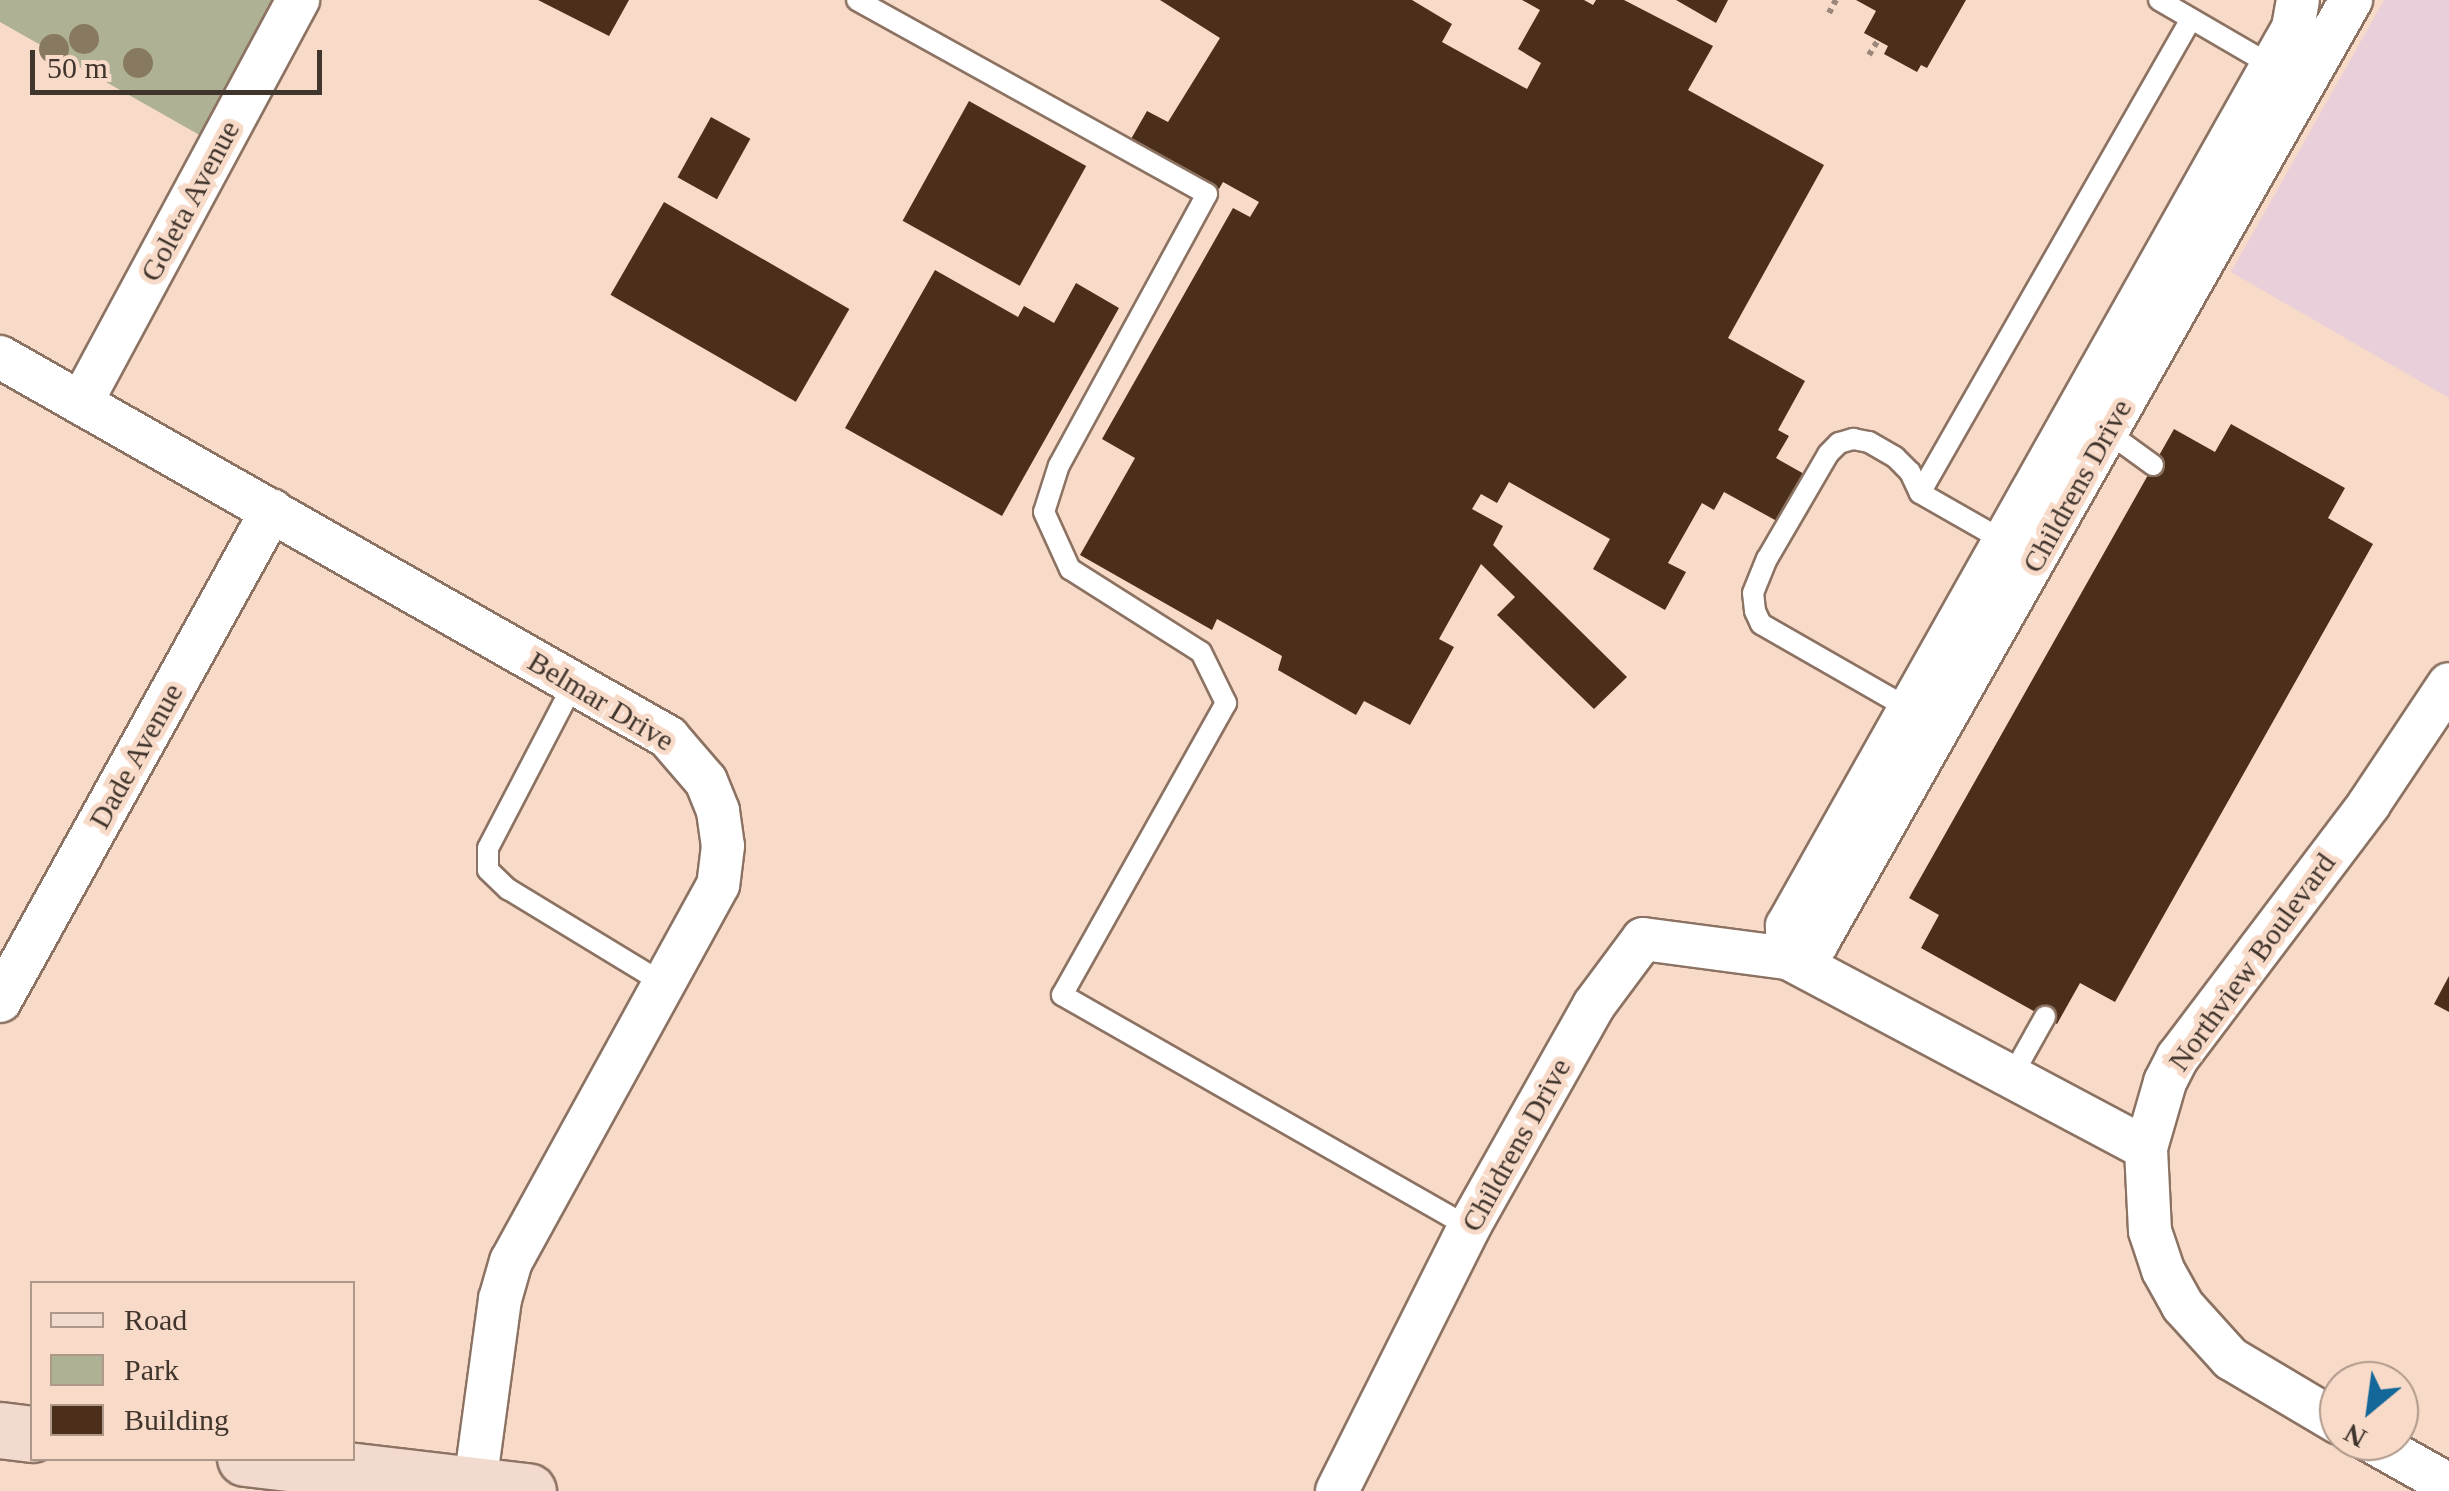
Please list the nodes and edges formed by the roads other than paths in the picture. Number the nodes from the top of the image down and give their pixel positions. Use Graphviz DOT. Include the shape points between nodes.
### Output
graph roads {
  1 [pos="298,0"];
  2 [pos="857,0"];
  3 [pos="2159,0"];
  4 [pos="2326,0"];
  5 [pos="2351,0"];
  6 [pos="2295,14"];
  7 [pos="2191,19"];
  8 [pos="2288,75"];
  9 [pos="0,357"];
  10 [pos="82,403"];
  11 [pos="2092,422"];
  12 [pos="2153,465"];
  13 [pos="1920,492"];
  14 [pos="272,510"];
  15 [pos="2020,549"];
  16 [pos="574,683"];
  17 [pos="2442,709"];
  18 [pos="1925,717"];
  19 [pos="1788,958"];
  20 [pos="666,985"];
  21 [pos="0,1000"];
  22 [pos="2046,1018"];
  23 [pos="2012,1076"];
  24 [pos="2146,1148"];
  25 [pos="1469,1227"];
  26 [pos="2319,1412"];
  27 [pos="0,1430"];
  28 [pos="30,1434"];
  29 [pos="271,1461"];
  30 [pos="2406,1461"];
  31 [pos="475,1485"];
  32 [pos="2449,1485"];
  33 [pos="528,1491"];
  34 [pos="1337,1491"];
  1 -- 10 [label="street, Goleta Avenue"];
  2 -- 25 [label="lane" via="1207,194 1058,465 1044,512 1070,569 1202,652 1226,703 1062,995"];
  3 -- 7 [label="lane"];
  4 -- 6 [label="street" via="2319,12"];
  5 -- 8 [label="street, Childrens Drive"];
  6 -- 8 [label="street, Childrens Drive"];
  7 -- 8 [label="lane"];
  7 -- 13 [label="lane"];
  8 -- 11 [label="street, Childrens Drive"];
  9 -- 10 [label="street, Belmar Drive"];
  10 -- 14 [label="street, Belmar Drive"];
  11 -- 12 [label="lane"];
  11 -- 15 [label="street, Childrens Drive"];
  13 -- 15 [label="lane"];
  13 -- 18 [label="lane" via="1894,457 1868,442 1839,443 1767,558 1754,611 1775,634"];
  14 -- 16 [label="street, Belmar Drive"];
  14 -- 21 [label="street, Dade Avenue"];
  15 -- 18 [label="street, Childrens Drive"];
  16 -- 20 [label="street, Belmar Drive" via="686,753 718,811 724,846 718,886"];
  16 -- 20 [label="lane" via="488,848 488,870"];
  17 -- 24 [label="street, Northview Boulevard" via="2178,1057"];
  18 -- 19 [label="street, Childrens Drive" via="1788,926"];
  19 -- 23 [label="street"];
  19 -- 25 [label="street, Childrens Drive" via="1643,939 1594,1005"];
  20 -- 31 [label="street, Belmar Drive" via="510,1261"];
  22 -- 23 [label="lane"];
  23 -- 24 [label="street"];
  24 -- 26 [label="street, Northview Boulevard" via="2150,1230 2183,1306 2231,1359"];
  25 -- 34 [label="street, Childrens Drive"];
  27 -- 28 [label="street"];
  29 -- 31 [label="street"];
  30 -- 32 [label="street"];
  31 -- 33 [label="street"];
}
